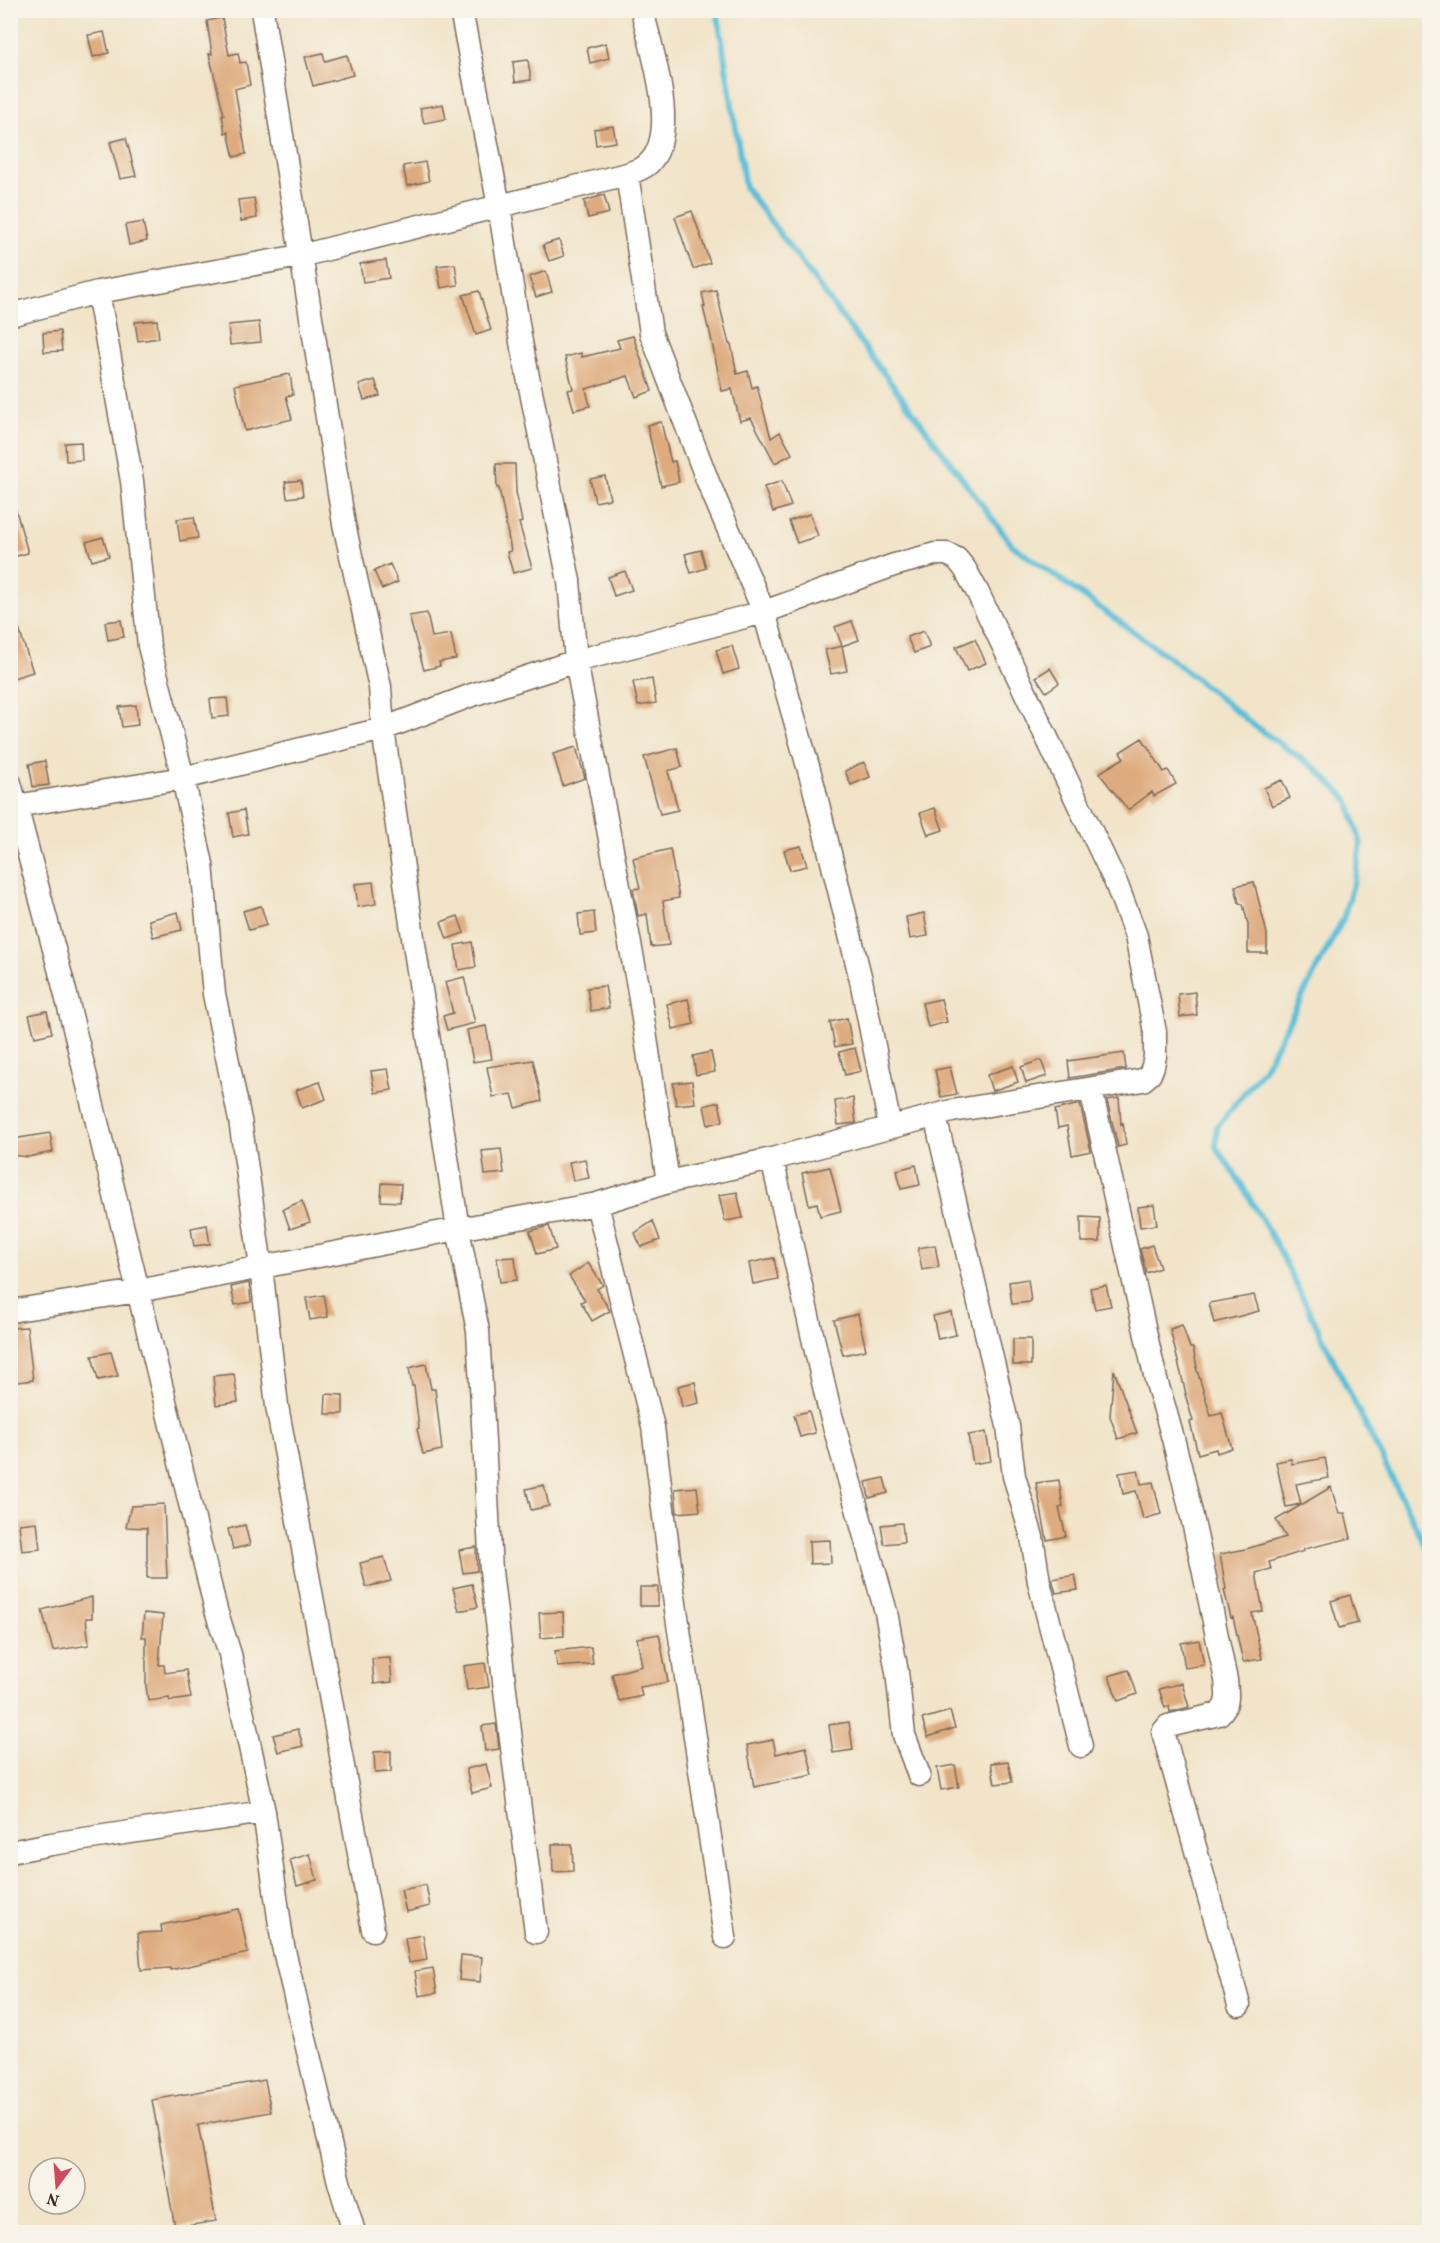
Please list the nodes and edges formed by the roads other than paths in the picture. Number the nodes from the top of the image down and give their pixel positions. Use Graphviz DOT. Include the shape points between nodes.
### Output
graph roads {
  1 [pos="262,10"];
  2 [pos="461,10"];
  3 [pos="642,10"];
  4 [pos="627,174"];
  5 [pos="499,206"];
  6 [pos="300,256"];
  7 [pos="98,292"];
  8 [pos="10,315"];
  9 [pos="764,612"];
  10 [pos="576,661"];
  11 [pos="383,729"];
  12 [pos="183,778"];
  13 [pos="10,783"];
  14 [pos="14,807"];
  15 [pos="1091,1090"];
  16 [pos="935,1116"];
  17 [pos="890,1127"];
  18 [pos="772,1159"];
  19 [pos="668,1182"];
  20 [pos="597,1204"];
  21 [pos="458,1229"];
  22 [pos="261,1267"];
  23 [pos="138,1291"];
  24 [pos="10,1311"];
  25 [pos="1081,1746"];
  26 [pos="919,1775"];
  27 [pos="264,1812"];
  28 [pos="10,1852"];
  29 [pos="374,1930"];
  30 [pos="536,1932"];
  31 [pos="725,1937"];
  32 [pos="1239,2005"];
  33 [pos="354,2232"];
  1 -- 6 [label="street"];
  2 -- 5 [label="street"];
  3 -- 4 [label="street" via="664,125 661,141 647,165"];
  4 -- 5 [label="street"];
  4 -- 9 [label="street" via="651,333 708,482"];
  5 -- 6 [label="street"];
  5 -- 10 [label="street" via="521,342 569,581"];
  6 -- 7 [label="street"];
  6 -- 11 [label="street" via="344,524 380,687"];
  7 -- 8 [label="street"];
  7 -- 12 [label="street" via="132,481 149,646"];
  9 -- 10 [label="street"];
  9 -- 15 [label="street" via="935,554 947,554 965,569 1116,883 1136,936 1155,1032 1153,1066 1143,1080"];
  9 -- 17 [label="street" via="813,784 861,980"];
  10 -- 11 [label="street"];
  10 -- 19 [label="street" via="638,986"];
  11 -- 12 [label="street"];
  11 -- 21 [label="street"];
  12 -- 14 [label="street"];
  12 -- 22 [label="street" via="202,864 214,994 240,1120"];
  13 -- 14 [label="street"];
  14 -- 23 [label="street" via="64,987"];
  15 -- 16 [label="street"];
  15 -- 32 [label="street" via="1156,1380 1191,1511 1226,1680 1228,1696 1219,1714 1167,1726 1163,1732"];
  16 -- 17 [label="street"];
  16 -- 25 [label="street" via="1008,1426 1014,1476"];
  17 -- 18 [label="street"];
  18 -- 19 [label="street"];
  18 -- 26 [label="street" via="828,1408 886,1612 904,1734"];
  19 -- 20 [label="street"];
  20 -- 21 [label="street"];
  20 -- 31 [label="street" via="653,1427"];
  21 -- 22 [label="street"];
  21 -- 30 [label="street" via="478,1331 491,1571"];
  22 -- 23 [label="street"];
  22 -- 29 [label="street" via="277,1406"];
  23 -- 24 [label="street"];
  23 -- 27 [label="street" via="230,1654"];
  27 -- 28 [label="street"];
  27 -- 33 [label="street" via="283,1946"];
}
